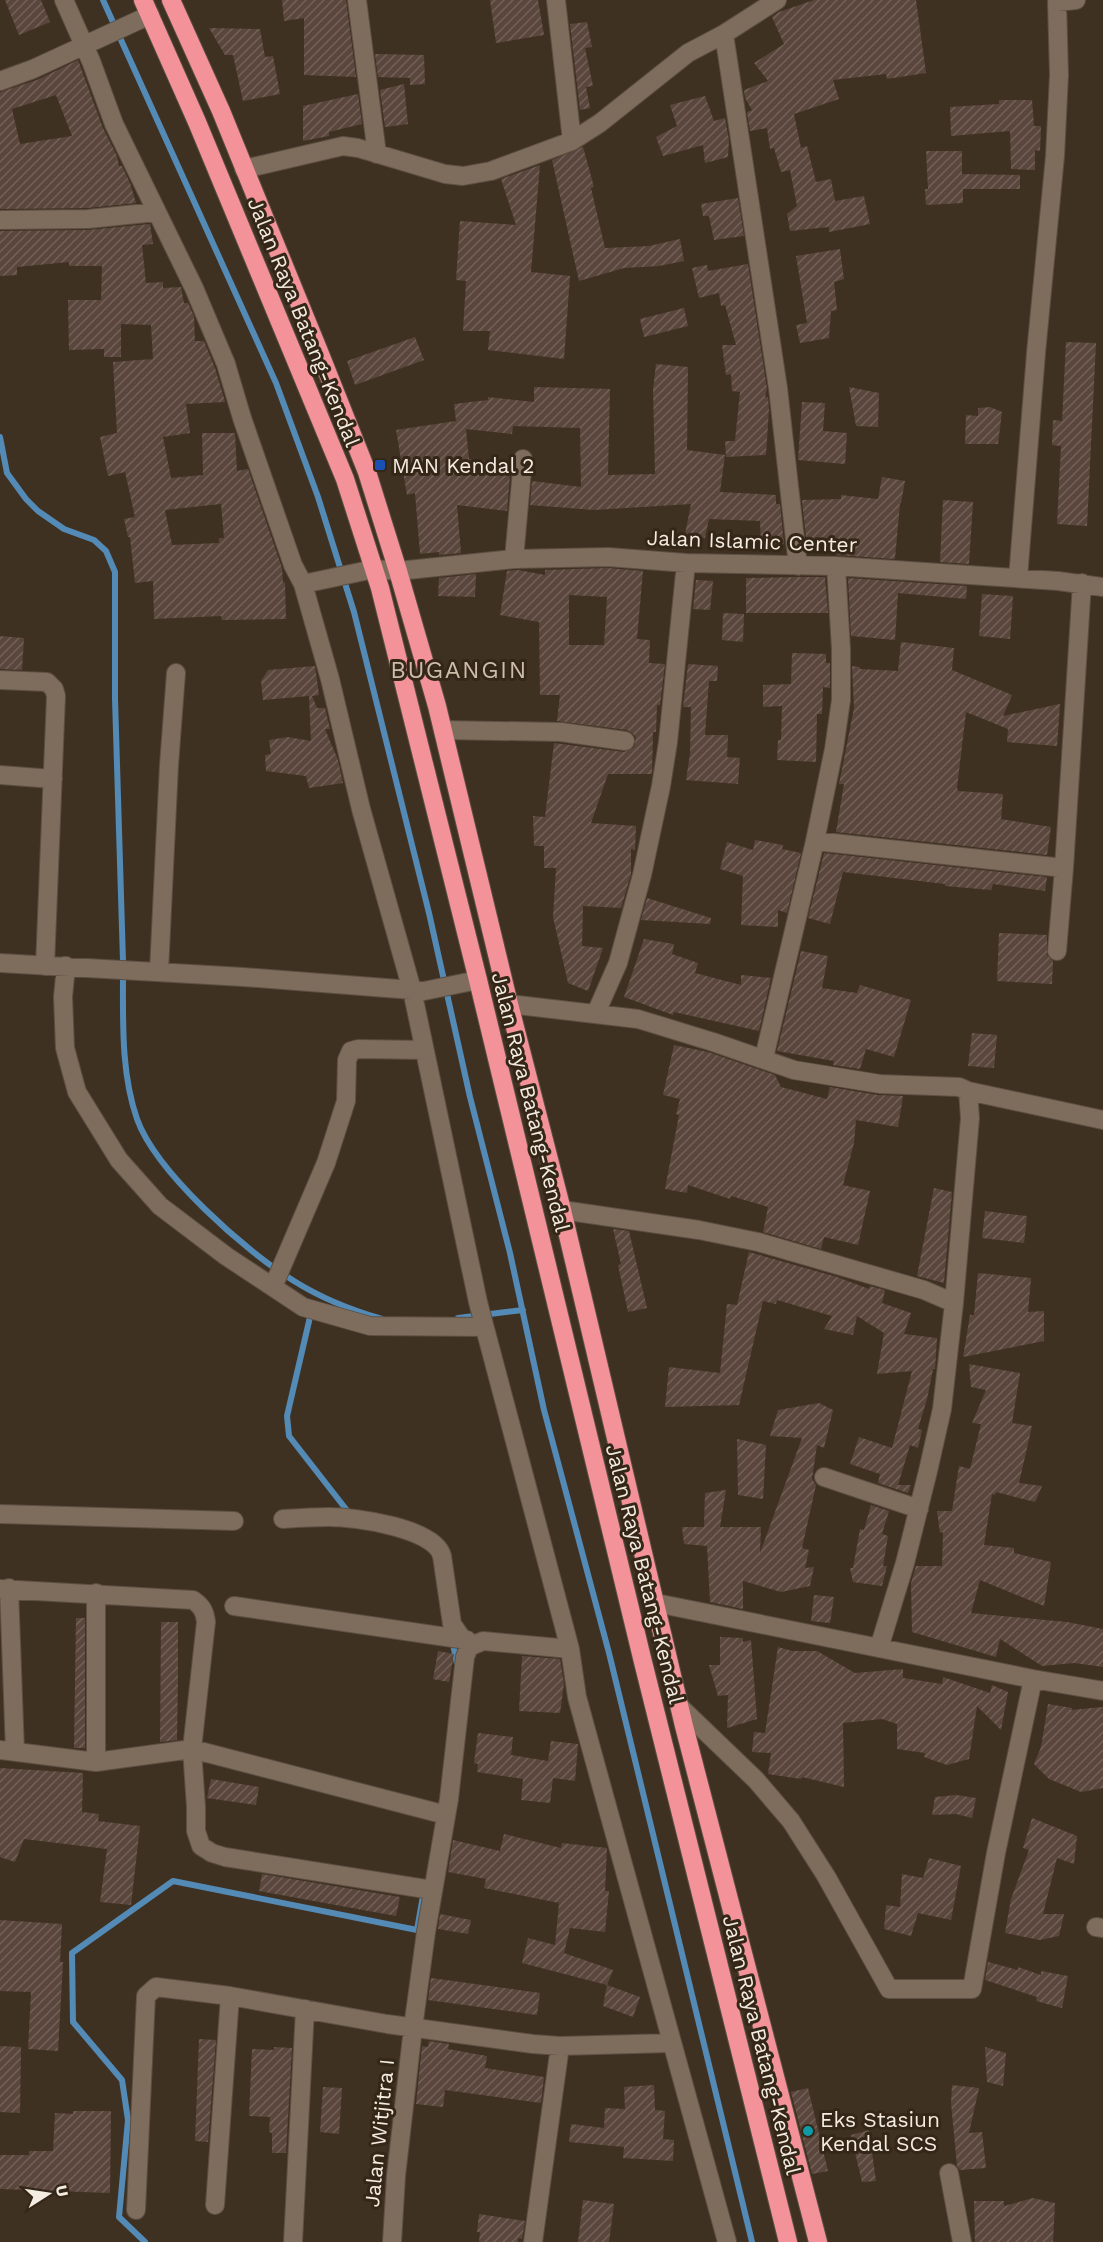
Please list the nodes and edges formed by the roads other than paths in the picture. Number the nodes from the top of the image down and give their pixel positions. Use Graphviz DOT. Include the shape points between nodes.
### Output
graph roads {
  1 [pos="64,0"];
  2 [pos="171,0"];
  3 [pos="357,0"];
  4 [pos="556,0"];
  5 [pos="777,0"];
  6 [pos="1076,0"];
  7 [pos="1057,1"];
  8 [pos="143,12"];
  9 [pos="724,34"];
  10 [pos="87,43"];
  11 [pos="0,81"];
  12 [pos="572,141"];
  13 [pos="377,154"];
  14 [pos="244,169"];
  15 [pos="160,218"];
  16 [pos="0,220"];
  17 [pos="523,459"];
  18 [pos="514,559"];
  19 [pos="686,564"];
  20 [pos="798,566"];
  21 [pos="836,566"];
  22 [pos="368,571"];
  23 [pos="398,571"];
  24 [pos="1018,578"];
  25 [pos="306,583"];
  26 [pos="1082,584"];
  27 [pos="1103,587"];
  28 [pos="176,674"];
  29 [pos="0,680"];
  30 [pos="443,730"];
  31 [pos="625,741"];
  32 [pos="0,775"];
  33 [pos="52,779"];
  34 [pos="815,841"];
  35 [pos="1064,868"];
  36 [pos="1057,951"];
  37 [pos="0,963"];
  38 [pos="45,966"];
  39 [pos="66,966"];
  40 [pos="159,971"];
  41 [pos="478,980"];
  42 [pos="418,991"];
  43 [pos="509,1004"];
  44 [pos="596,1013"];
  45 [pos="424,1050"];
  46 [pos="764,1058"];
  47 [pos="968,1091"];
  48 [pos="1103,1120"];
  49 [pos="562,1210"];
  50 [pos="274,1283"];
  51 [pos="954,1304"];
  52 [pos="484,1324"];
  53 [pos="824,1477"];
  54 [pos="919,1509"];
  55 [pos="0,1514"];
  56 [pos="283,1519"];
  57 [pos="234,1521"];
  58 [pos="4,1588"];
  59 [pos="96,1593"];
  60 [pos="656,1603"];
  61 [pos="234,1606"];
  62 [pos="463,1640"];
  63 [pos="483,1641"];
  64 [pos="879,1648"];
  65 [pos="570,1649"];
  66 [pos="1033,1679"];
  67 [pos="1103,1691"];
  68 [pos="680,1707"];
  69 [pos="192,1749"];
  70 [pos="7,1751"];
  71 [pos="96,1762"];
  72 [pos="446,1815"];
  73 [pos="432,1890"];
  74 [pos="230,1996"];
  75 [pos="305,2009"];
  76 [pos="412,2028"];
  77 [pos="671,2043"];
  78 [pos="560,2046"];
  79 [pos="949,2173"];
  80 [pos="215,2205"];
  81 [pos="136,2210"];
  82 [pos="293,2242"];
  83 [pos="392,2242"];
  84 [pos="533,2242"];
  85 [pos="727,2242"];
  86 [pos="789,2242"];
  87 [pos="818,2242"];
  88 [pos="962,2242"];
  1 -- 10 [label="street"];
  2 -- 14 [label="highway, Jalan Raya Batang-Kendal"];
  3 -- 13 [label="street"];
  4 -- 12 [label="street"];
  5 -- 9 [label="street"];
  6 -- 7 [label="street"];
  7 -- 24 [label="street" via="1055,156"];
  8 -- 10 [label="street"];
  8 -- 22 [label="highway, Jalan Raya Batang-Kendal" via="197,122 345,479"];
  9 -- 12 [label="street" via="688,53"];
  9 -- 20 [label="street" via="777,377"];
  10 -- 11 [label="street"];
  10 -- 15 [label="street" via="117,131"];
  12 -- 13 [label="street" via="491,171 463,176"];
  13 -- 14 [label="street" via="343,147"];
  14 -- 23 [label="highway, Jalan Raya Batang-Kendal" via="367,472"];
  15 -- 16 [label="street" via="156,212 88,219"];
  15 -- 25 [label="street" via="226,364 293,565"];
  17 -- 18 [label="street"];
  18 -- 19 [label="street, Jalan Islamic Center" via="608,557"];
  18 -- 23 [label="street, Jalan Islamic Center"];
  19 -- 20 [label="street, Jalan Islamic Center"];
  19 -- 44 [label="street" via="661,786 618,963"];
  20 -- 21 [label="street, Jalan Islamic Center"];
  21 -- 24 [label="street, Jalan Islamic Center"];
  21 -- 34 [label="street" via="841,700"];
  22 -- 23 [label="street, Jalan Islamic Center"];
  22 -- 25 [label="street, Jalan Islamic Center"];
  22 -- 41 [label="highway, Jalan Raya Batang-Kendal"];
  23 -- 30 [label="highway, Jalan Raya Batang-Kendal"];
  24 -- 26 [label="street, Jalan Islamic Center"];
  25 -- 42 [label="street" via="361,809"];
  26 -- 27 [label="street, Jalan Islamic Center"];
  26 -- 35 [label="street"];
  28 -- 40 [label="street"];
  29 -- 33 [label="street" via="47,682 54,689"];
  30 -- 31 [label="street" via="561,732"];
  30 -- 43 [label="highway, Jalan Raya Batang-Kendal"];
  32 -- 33 [label="street"];
  33 -- 38 [label="street"];
  34 -- 35 [label="street"];
  34 -- 46 [label="street"];
  35 -- 36 [label="street"];
  37 -- 38 [label="street"];
  38 -- 39 [label="street"];
  39 -- 40 [label="street"];
  39 -- 50 [label="street" via="65,1048 76,1092 119,1160 160,1206 226,1256"];
  40 -- 42 [label="street"];
  41 -- 42 [label="street"];
  41 -- 86 [label="highway, Jalan Raya Batang-Kendal"];
  42 -- 45 [label="street"];
  43 -- 44 [label="street"];
  43 -- 49 [label="highway, Jalan Raya Batang-Kendal"];
  44 -- 46 [label="street" via="638,1019"];
  45 -- 50 [label="street" via="351,1051 347,1060 346,1101 326,1163"];
  45 -- 52 [label="street"];
  46 -- 47 [label="street" via="794,1070 880,1084 959,1087"];
  47 -- 48 [label="street"];
  47 -- 51 [label="street" via="970,1118"];
  49 -- 51 [label="street" via="758,1242 924,1290"];
  49 -- 60 [label="highway, Jalan Raya Batang-Kendal"];
  50 -- 52 [label="street" via="303,1307 370,1326"];
  51 -- 54 [label="street" via="942,1409"];
  52 -- 65 [label="street"];
  53 -- 54 [label="street"];
  54 -- 64 [label="street"];
  55 -- 57 [label="street"];
  56 -- 62 [label="street" via="331,1517 400,1527 435,1544 441,1550 452,1624"];
  58 -- 59 [label="street"];
  58 -- 70 [label="street"];
  59 -- 69 [label="street" via="185,1598 200,1605 206,1622"];
  59 -- 71 [label="street"];
  60 -- 64 [label="street"];
  60 -- 68 [label="highway, Jalan Raya Batang-Kendal"];
  61 -- 62 [label="street"];
  62 -- 63 [label="street"];
  63 -- 65 [label="street"];
  63 -- 72 [label="street, Jalan Witjitra I" via="469,1647 465,1657"];
  64 -- 66 [label="street"];
  65 -- 77 [label="street" via="577,1697"];
  66 -- 67 [label="street"];
  66 -- 68 [label="street" via="972,1989 889,1989 791,1821 756,1780"];
  68 -- 87 [label="highway, Jalan Raya Batang-Kendal"];
  69 -- 71 [label="street"];
  69 -- 72 [label="street"];
  69 -- 73 [label="street" via="196,1831 201,1846 212,1853"];
  70 -- 71 [label="street"];
  72 -- 73 [label="street, Jalan Witjitra I"];
  73 -- 76 [label="street, Jalan Witjitra I"];
  74 -- 75 [label="street"];
  74 -- 80 [label="street"];
  74 -- 81 [label="street" via="163,1987 150,1990 146,1996"];
  75 -- 76 [label="street"];
  75 -- 82 [label="street"];
  76 -- 78 [label="street"];
  76 -- 83 [label="street, Jalan Witjitra I"];
  77 -- 78 [label="street"];
  77 -- 85 [label="street"];
  78 -- 84 [label="street"];
  79 -- 88 [label="street"];
}
